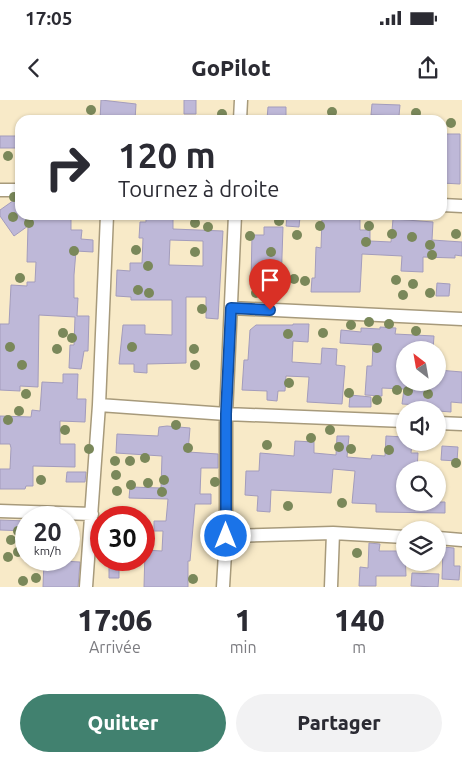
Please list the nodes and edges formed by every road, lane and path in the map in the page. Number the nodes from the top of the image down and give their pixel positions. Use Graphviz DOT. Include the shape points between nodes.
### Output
graph roads {
  1 [pos="241,100"];
  2 [pos="240,115"];
  3 [pos="0,190"];
  4 [pos="15,190"];
  5 [pos="447,205"];
  6 [pos="462,206"];
  7 [pos="107,220"];
  8 [pos="235,220"];
  9 [pos="231,308"];
  10 [pos="462,319"];
  11 [pos="98,405"];
  12 [pos="226,414"];
  13 [pos="396,421"];
  14 [pos="446,423"];
  15 [pos="462,424"];
  16 [pos="92,506"];
  17 [pos="0,512"];
  18 [pos="90,514"];
  19 [pos="333,533"];
  20 [pos="226,536"];
  21 [pos="396,536"];
  22 [pos="90,538"];
  23 [pos="446,539"];
  24 [pos="462,540"];
  25 [pos="86,587"];
  26 [pos="223,587"];
  27 [pos="331,587"];
  1 -- 2 [label="street"];
  3 -- 4 [label="street"];
  5 -- 6 [label="street"];
  7 -- 11 [label="street"];
  8 -- 9 [label="street"];
  9 -- 10 [label="street"];
  9 -- 12 [label="street"];
  11 -- 12 [label="street"];
  11 -- 16 [label="street"];
  12 -- 13 [label="street"];
  12 -- 20 [label="street"];
  14 -- 15 [label="street"];
  17 -- 18 [label="street"];
  19 -- 20 [label="street"];
  19 -- 21 [label="street"];
  19 -- 27 [label="street"];
  20 -- 26 [label="street"];
  22 -- 25 [label="street"];
  23 -- 24 [label="street"];
}
